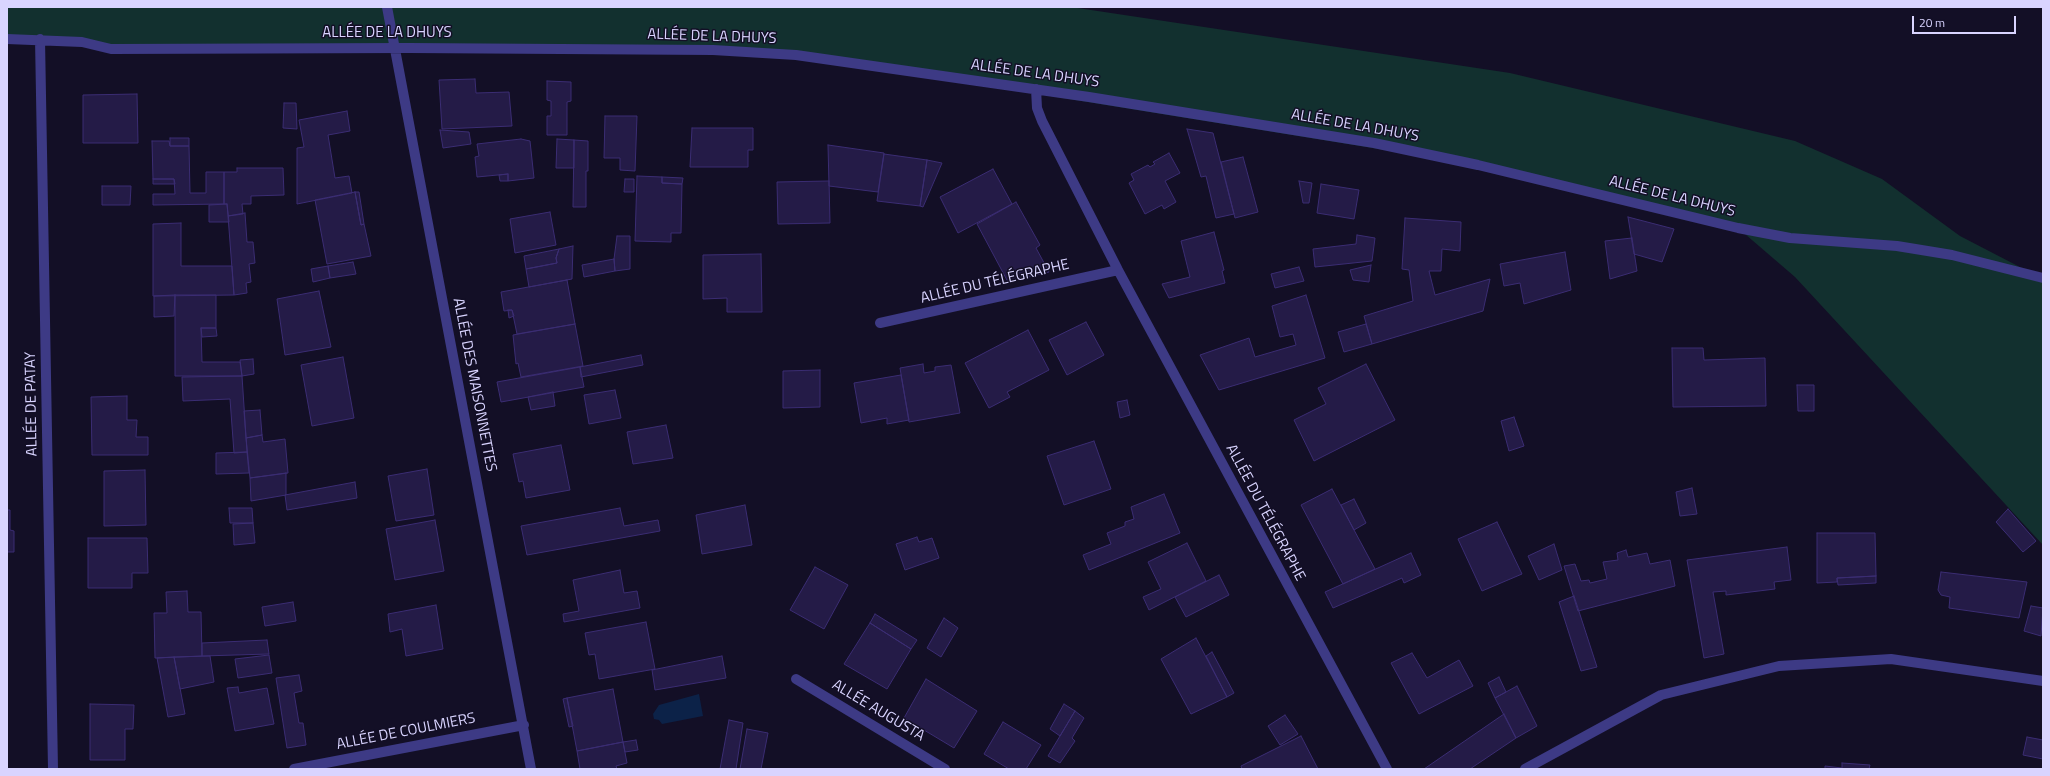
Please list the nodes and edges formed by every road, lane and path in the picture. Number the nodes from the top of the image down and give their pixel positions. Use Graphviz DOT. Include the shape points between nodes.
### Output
graph roads {
  1 [pos="387,7"];
  2 [pos="7,39"];
  3 [pos="40,39"];
  4 [pos="395,48"];
  5 [pos="1036,89"];
  6 [pos="1118,270"];
  7 [pos="2043,278"];
  8 [pos="880,323"];
  9 [pos="796,679"];
  10 [pos="2043,681"];
  11 [pos="524,725"];
  12 [pos="53,769"];
  13 [pos="294,769"];
  14 [pos="531,769"];
  15 [pos="945,769"];
  16 [pos="1387,769"];
  17 [pos="1524,769"];
  1 -- 4 [label="street, ALLÉE DES MAISONNETTES"];
  2 -- 3 [label="street, ALLÉE DE LA DHUYS"];
  3 -- 4 [label="street, ALLÉE DE LA DHUYS" via="82,42 111,49"];
  3 -- 12 [label="street, ALLÉE DE PATAY"];
  4 -- 5 [label="street, ALLÉE DE LA DHUYS" via="713,50 789,54"];
  4 -- 11 [label="street, ALLÉE DES MAISONNETTES"];
  5 -- 6 [label="street, ALLÉE DU TÉLÉGRAPHE" via="1037,108 1042,121"];
  5 -- 7 [label="street, ALLÉE DE LA DHUYS" via="1374,143 1478,165 1738,228 1790,238 1896,246 1952,255"];
  6 -- 8 [label="street, ALLÉE DU TÉLÉGRAPHE"];
  6 -- 16 [label="street, ALLÉE DU TÉLÉGRAPHE"];
  9 -- 15 [label="street, ALLÉE AUGUSTA"];
  10 -- 17 [label="street" via="1891,660 1779,666 1661,695"];
  11 -- 13 [label="street, ALLÉE DE COULMIERS"];
  11 -- 14 [label="street, ALLÉE DES MAISONNETTES"];
}
